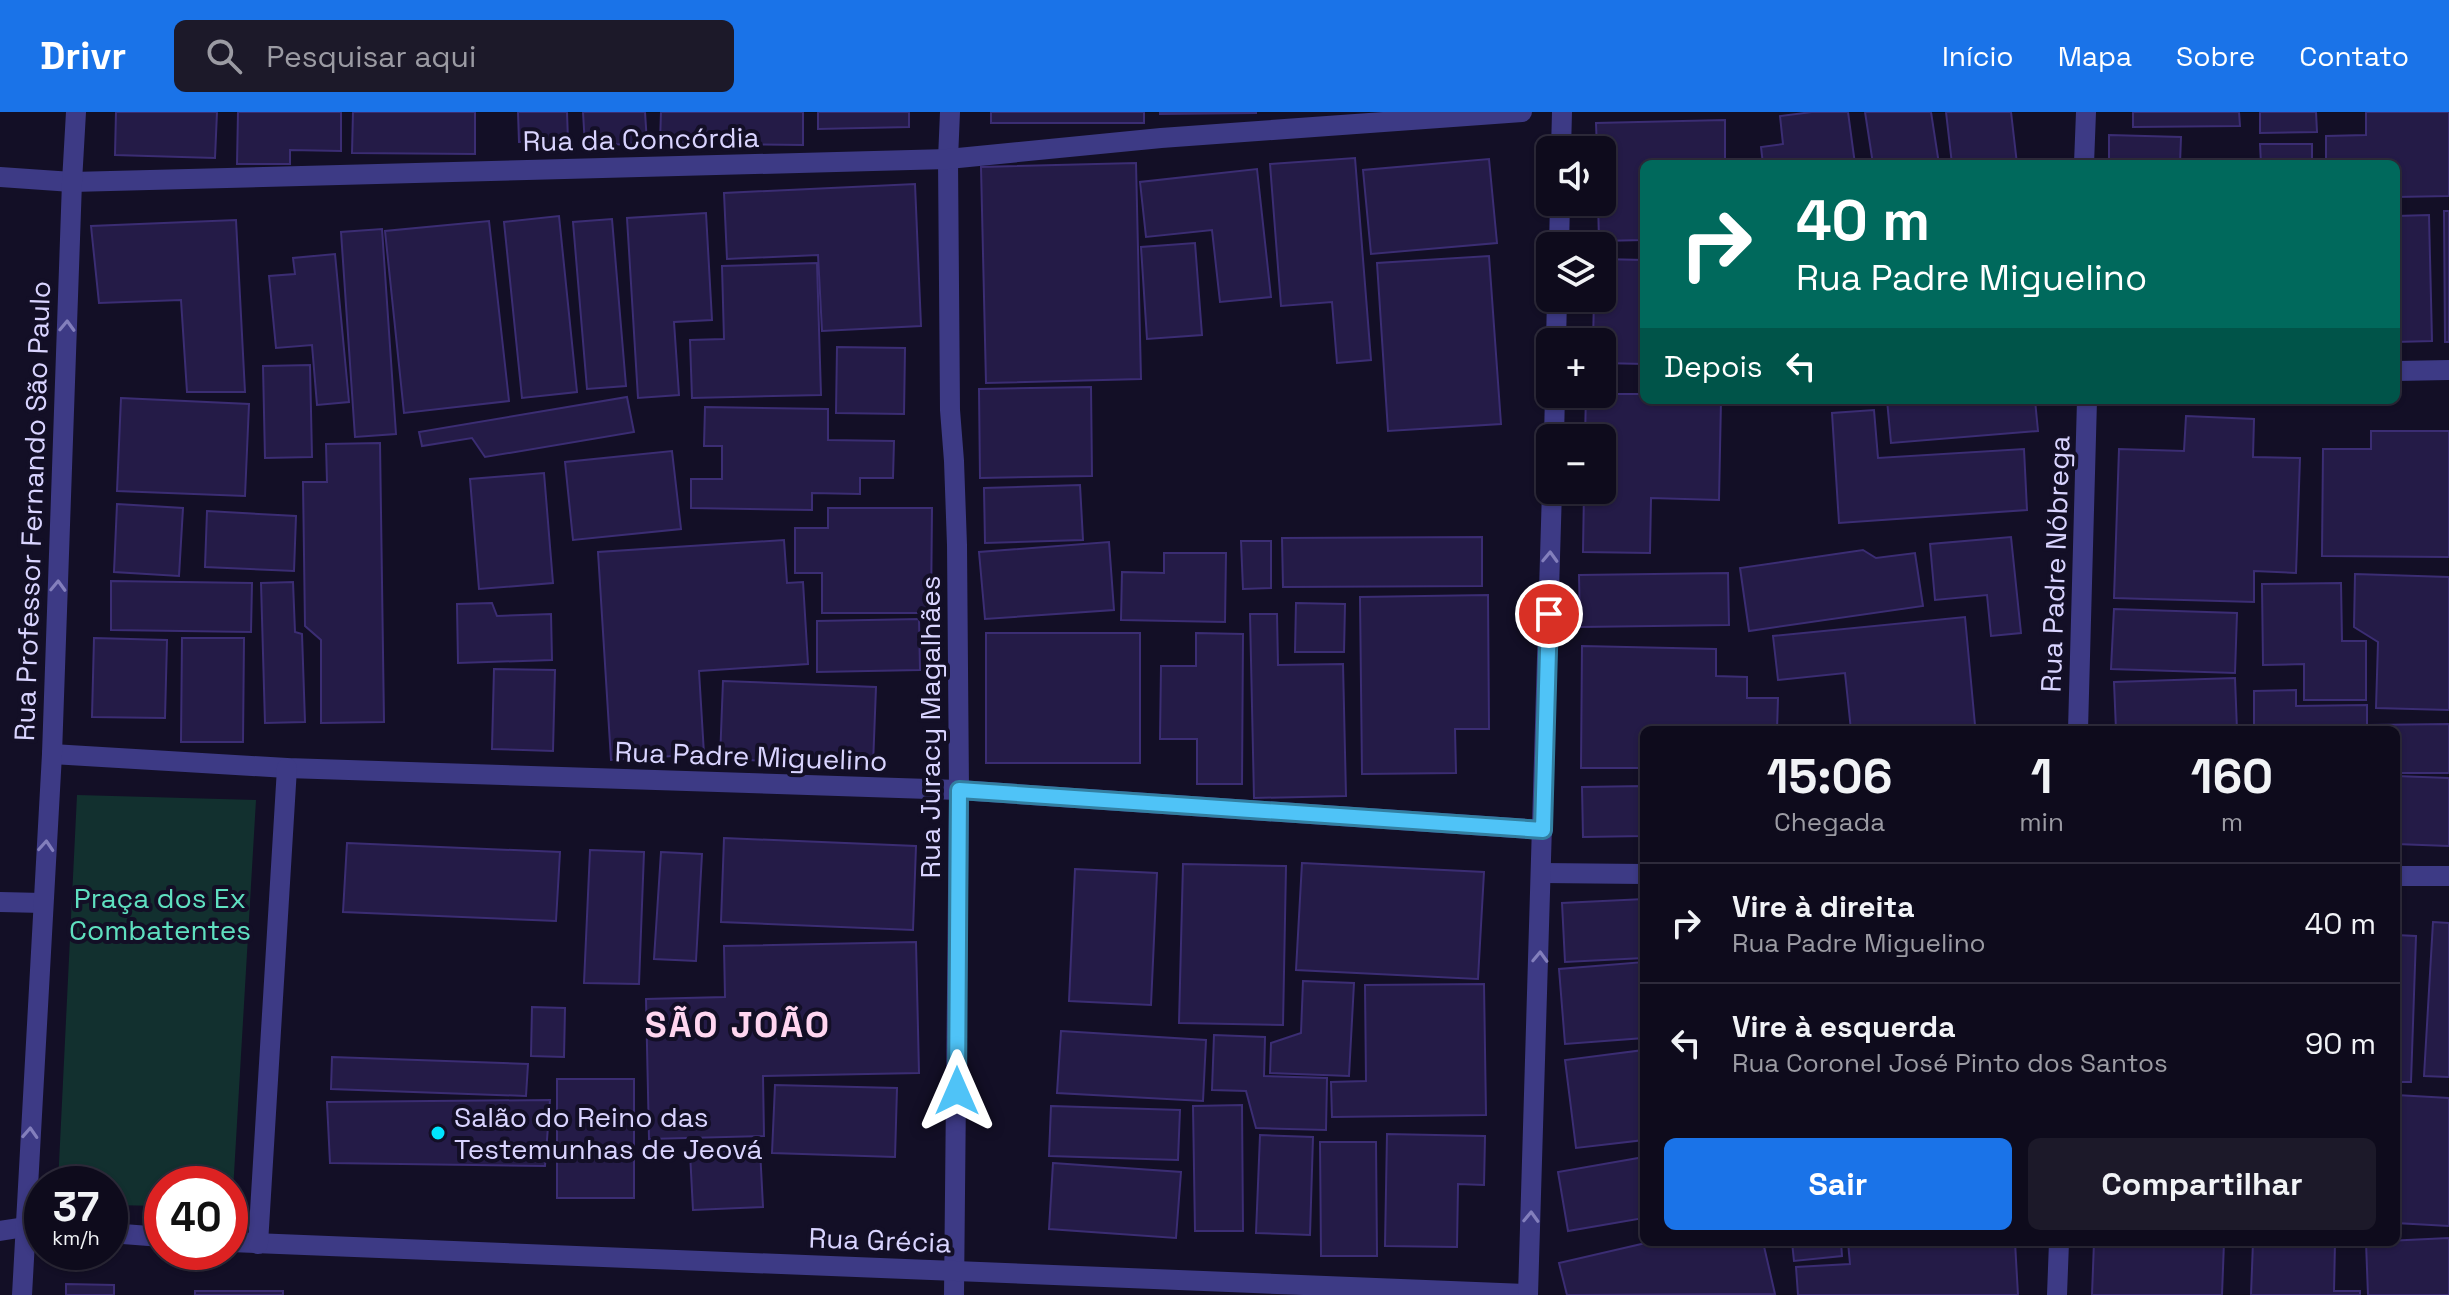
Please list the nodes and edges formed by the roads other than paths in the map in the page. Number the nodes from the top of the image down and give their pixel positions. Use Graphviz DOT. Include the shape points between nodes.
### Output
graph roads {
  1 [pos="76,112"];
  2 [pos="950,112"];
  3 [pos="1522,112"];
  4 [pos="1562,112"];
  5 [pos="2086,112"];
  6 [pos="1561,136"];
  7 [pos="948,159"];
  8 [pos="2084,160"];
  9 [pos="0,177"];
  10 [pos="72,182"];
  11 [pos="2449,370"];
  12 [pos="2400,371"];
  13 [pos="2087,404"];
  14 [pos="1552,504"];
  15 [pos="2078,726"];
  16 [pos="52,754"];
  17 [pos="287,768"];
  18 [pos="959,790"];
  19 [pos="1543,830"];
  20 [pos="1542,873"];
  21 [pos="1640,874"];
  22 [pos="2400,876"];
  23 [pos="2449,876"];
  24 [pos="0,902"];
  25 [pos="43,903"];
  26 [pos="36,1166"];
  27 [pos="24,1229"];
  28 [pos="0,1231"];
  29 [pos="248,1243"];
  30 [pos="258,1244"];
  31 [pos="2059,1246"];
  32 [pos="26,1270"];
  33 [pos="955,1271"];
  34 [pos="22,1295"];
  35 [pos="954,1295"];
  36 [pos="1528,1295"];
  37 [pos="2057,1295"];
  1 -- 10 [label="street, Rua Professor Fernando São Paulo"];
  2 -- 7 [label="street, Rua Juracy Magalhães"];
  3 -- 7 [label="street, Rua da Concórdia"];
  4 -- 6 [label="street"];
  5 -- 8 [label="street"];
  7 -- 10 [label="street, Rua da Concórdia"];
  7 -- 18 [label="street, Rua Juracy Magalhães"];
  9 -- 10 [label="street, Rua da Concórdia"];
  16 -- 10 [label="street, Rua Professor Fernando São Paulo, one-way"];
  11 -- 12 [label="street"];
  13 -- 15 [label="street, Rua Padre Nóbrega"];
  19 -- 14 [label="street, one-way"];
  16 -- 17 [label="street, Rua Padre Miguelino"];
  25 -- 16 [label="street, Rua Professor Fernando São Paulo, one-way"];
  17 -- 18 [label="street, Rua Padre Miguelino"];
  17 -- 30 [label="street"];
  18 -- 19 [label="street, Rua Padre Miguelino"];
  18 -- 33 [label="street, Rua Juracy Magalhães"];
  19 -- 20 [label="street"];
  20 -- 21 [label="street"];
  36 -- 20 [label="street, one-way"];
  22 -- 23 [label="street"];
  24 -- 25 [label="street"];
  26 -- 25 [label="street, Rua Professor Fernando São Paulo, one-way"];
  27 -- 28 [label="street"];
  29 -- 30 [label="street, Rua Grécia"];
  30 -- 33 [label="street, Rua Grécia"];
  31 -- 37 [label="street"];
  32 -- 34 [label="street, Rua Professor Fernando São Paulo"];
  33 -- 35 [label="street, Rua Juracy Magalhães"];
  33 -- 36 [label="street, Rua Grécia"];
}
